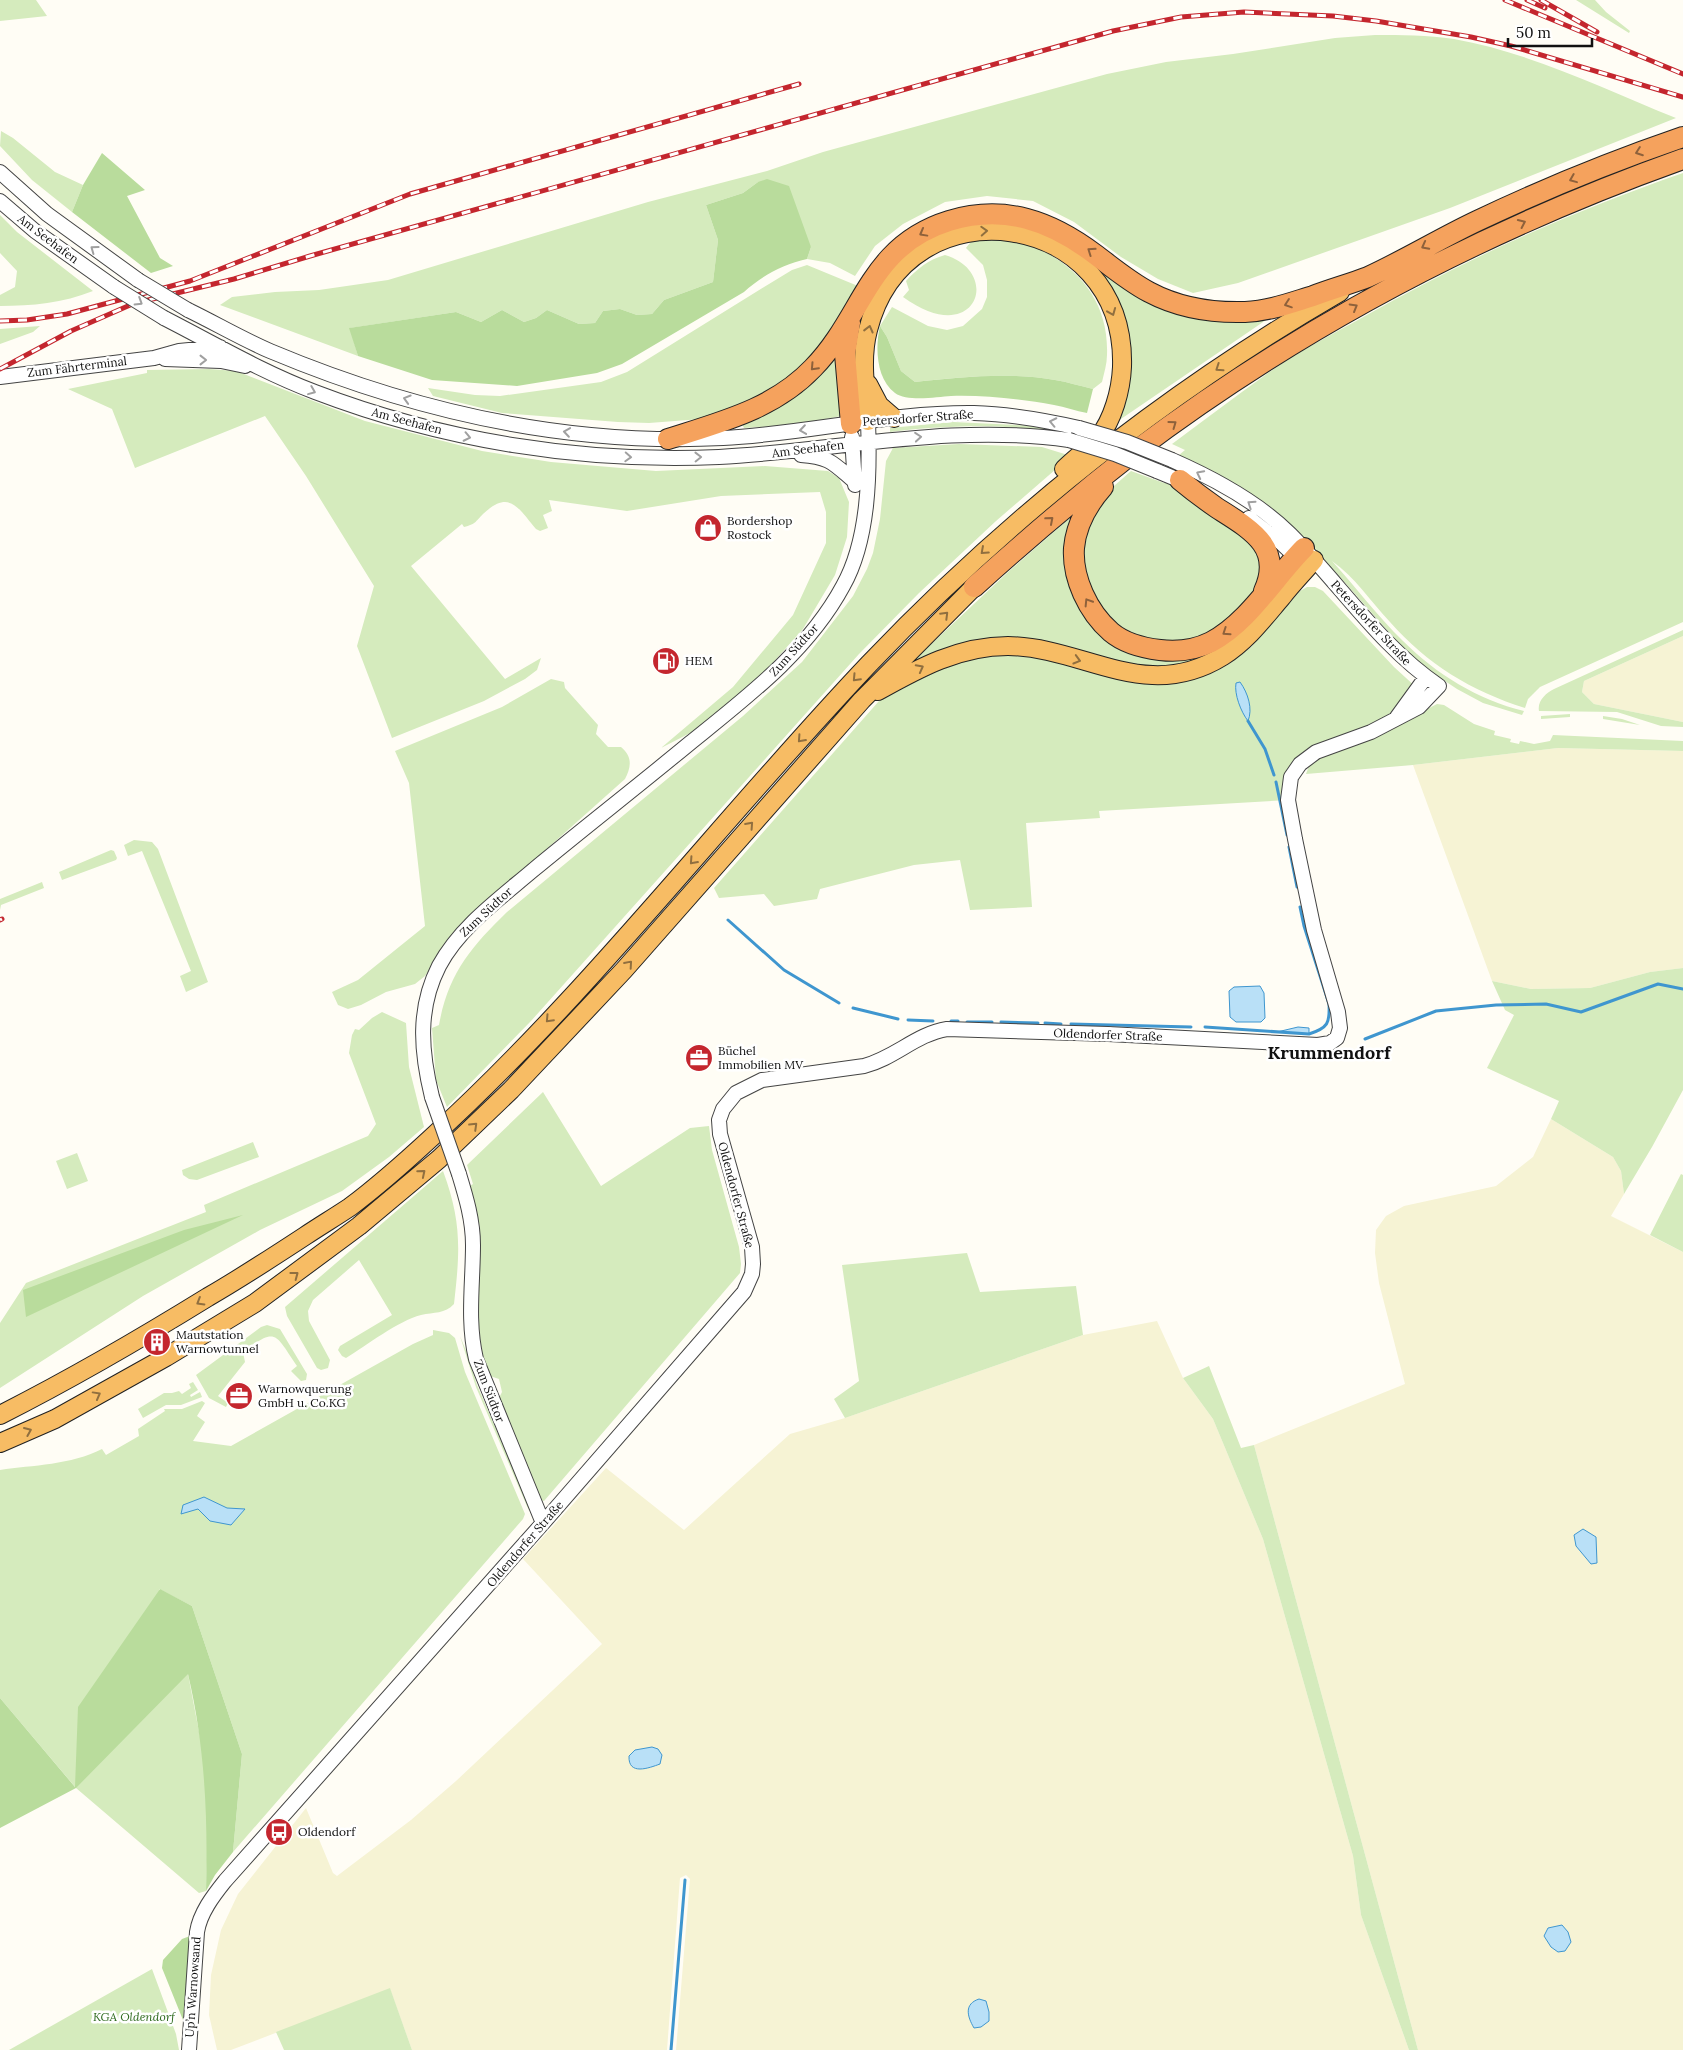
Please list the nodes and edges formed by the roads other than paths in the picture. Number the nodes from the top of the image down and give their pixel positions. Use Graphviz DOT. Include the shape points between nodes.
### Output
graph roads {
  1 [pos="1683,137"];
  2 [pos="1683,158"];
  3 [pos="0,172"];
  4 [pos="0,201"];
  5 [pos="1367,277"];
  6 [pos="860,298"];
  7 [pos="220,347"];
  8 [pos="268,350"];
  9 [pos="154,358"];
  10 [pos="267,372"];
  11 [pos="0,377"];
  12 [pos="865,377"];
  13 [pos="894,418"];
  14 [pos="860,422"];
  15 [pos="668,439"];
  16 [pos="869,442"];
  17 [pos="852,444"];
  18 [pos="1134,452"];
  19 [pos="771,454"];
  20 [pos="1180,480"];
  21 [pos="854,481"];
  22 [pos="864,512"];
  23 [pos="1020,519"];
  24 [pos="1305,558"];
  25 [pos="974,587"];
  26 [pos="1261,597"];
  27 [pos="1426,677"];
  28 [pos="1439,686"];
  29 [pos="862,700"];
  30 [pos="1396,718"];
  31 [pos="0,1415"];
  32 [pos="0,1443"];
  33 [pos="543,1524"];
  34 [pos="198,1924"];
  35 [pos="189,2050"];
  1 -- 5 [label="highway, one-way" via="1610,163 1504,208"];
  18 -- 2 [label="highway, one-way" via="1256,367 1423,270 1543,213"];
  8 -- 3 [label="street, Am Seehafen, one-way, bridge" via="188,310 138,280 48,214"];
  4 -- 7 [label="street, Am Seehafen, one-way, bridge" via="35,231 114,287"];
  5 -- 6 [label="highway, one-way" via="1274,309 1240,312 1196,310 1148,292 1058,230 1035,220 986,214 946,222 924,231 884,263"];
  5 -- 23 [label="highway, one-way" via="1259,341 1172,400 1078,470"];
  6 -- 14 [label="highway" via="847,332 845,354"];
  6 -- 15 [label="highway, one-way" via="830,347 794,386 752,412"];
  7 -- 8 [label="street, Zum Fährterminal"];
  7 -- 9 [label="street, Zum Fährterminal" via="179,351"];
  7 -- 10 [label="street, Am Seehafen"];
  15 -- 8 [label="street, Am Seehafen, one-way" via="593,435 466,415 345,381"];
  9 -- 10 [label="street, Zum Fährterminal, one-way" via="221,361"];
  9 -- 11 [label="street, Zum Fährterminal"];
  10 -- 19 [label="street, Am Seehafen, one-way" via="353,406 415,425 530,448 650,458"];
  12 -- 13 [label="highway" via="879,405"];
  12 -- 14 [label="highway"];
  12 -- 23 [label="highway, one-way" via="864,352 873,312 900,270 918,254 952,236 972,232 1012,232 1032,236 1069,254 1107,298 1115,319 1122,360 1119,389 1098,437 1025,505"];
  13 -- 14 [label="street, Petersdorfer Straße"];
  24 -- 13 [label="street, Petersdorfer Straße, one-way, bridge" via="1273,519 1246,500 1172,460 1127,442 1026,417 942,414"];
  14 -- 15 [label="street, Am Seehafen, one-way" via="746,437"];
  14 -- 16 [label="street, Zum Südtor"];
  14 -- 17 [label="street, Zum Südtor"];
  16 -- 17 [label="street, Am Seehafen"];
  16 -- 20 [label="street, Petersdorfer Straße, one-way, bridge" via="971,434 1036,435 1068,440 1115,454"];
  16 -- 22 [label="street, Zum Südtor"];
  17 -- 19 [label="street, Am Seehafen"];
  17 -- 21 [label="street, Zum Südtor"];
  25 -- 18 [label="highway, one-way" via="1060,511"];
  26 -- 18 [label="highway, one-way" via="1234,627 1212,642 1170,652 1130,644 1111,632 1094,613 1082,592 1075,569 1078,527 1094,496"];
  19 -- 21 [label="street" via="816,456 832,461"];
  20 -- 24 [label="street, Petersdorfer Straße" via="1217,498"];
  20 -- 26 [label="highway" via="1246,526 1261,541 1270,563 1270,577"];
  21 -- 22 [label="street, Zum Südtor"];
  22 -- 33 [label="street, Zum Südtor, bridge" via="860,541 844,585 830,608 789,657 755,691 489,908 451,948 432,982 423,1015 422,1047 432,1097 459,1174 471,1222 471,1331 476,1359"];
  23 -- 31 [label="highway, one-way" via="870,662 617,947 429,1141 350,1207 242,1277 142,1337"];
  24 -- 26 [label="highway"];
  24 -- 27 [label="street, Petersdorfer Straße" via="1327,576 1400,656"];
  29 -- 24 [label="highway, one-way" via="925,665 951,654 980,648 1008,646 1041,650 1136,675 1182,673 1222,657 1240,644"];
  29 -- 25 [label="highway, one-way"];
  27 -- 28 [label="street, Petersdorfer Straße"];
  27 -- 30 [label="street, Oldendorfer Straße"];
  28 -- 30 [label="street, Oldendorfer Straße" via="1419,708"];
  32 -- 29 [label="highway, one-way" via="55,1419 255,1303 359,1226 439,1159 511,1090 624,970"];
  30 -- 33 [label="street, Oldendorfer Straße" via="1364,735 1316,752 1300,764 1291,777 1288,800 1291,820 1314,930 1338,1012 1340,1028 1337,1038 1318,1045 947,1029 928,1034 878,1063 776,1077 736,1092 723,1109 720,1127 723,1148 752,1247 752,1269 744,1292"];
  33 -- 34 [label="street, Oldendorfer Straße" via="225,1881"];
  34 -- 35 [label="street, Up’n Warnowsand"];
}
